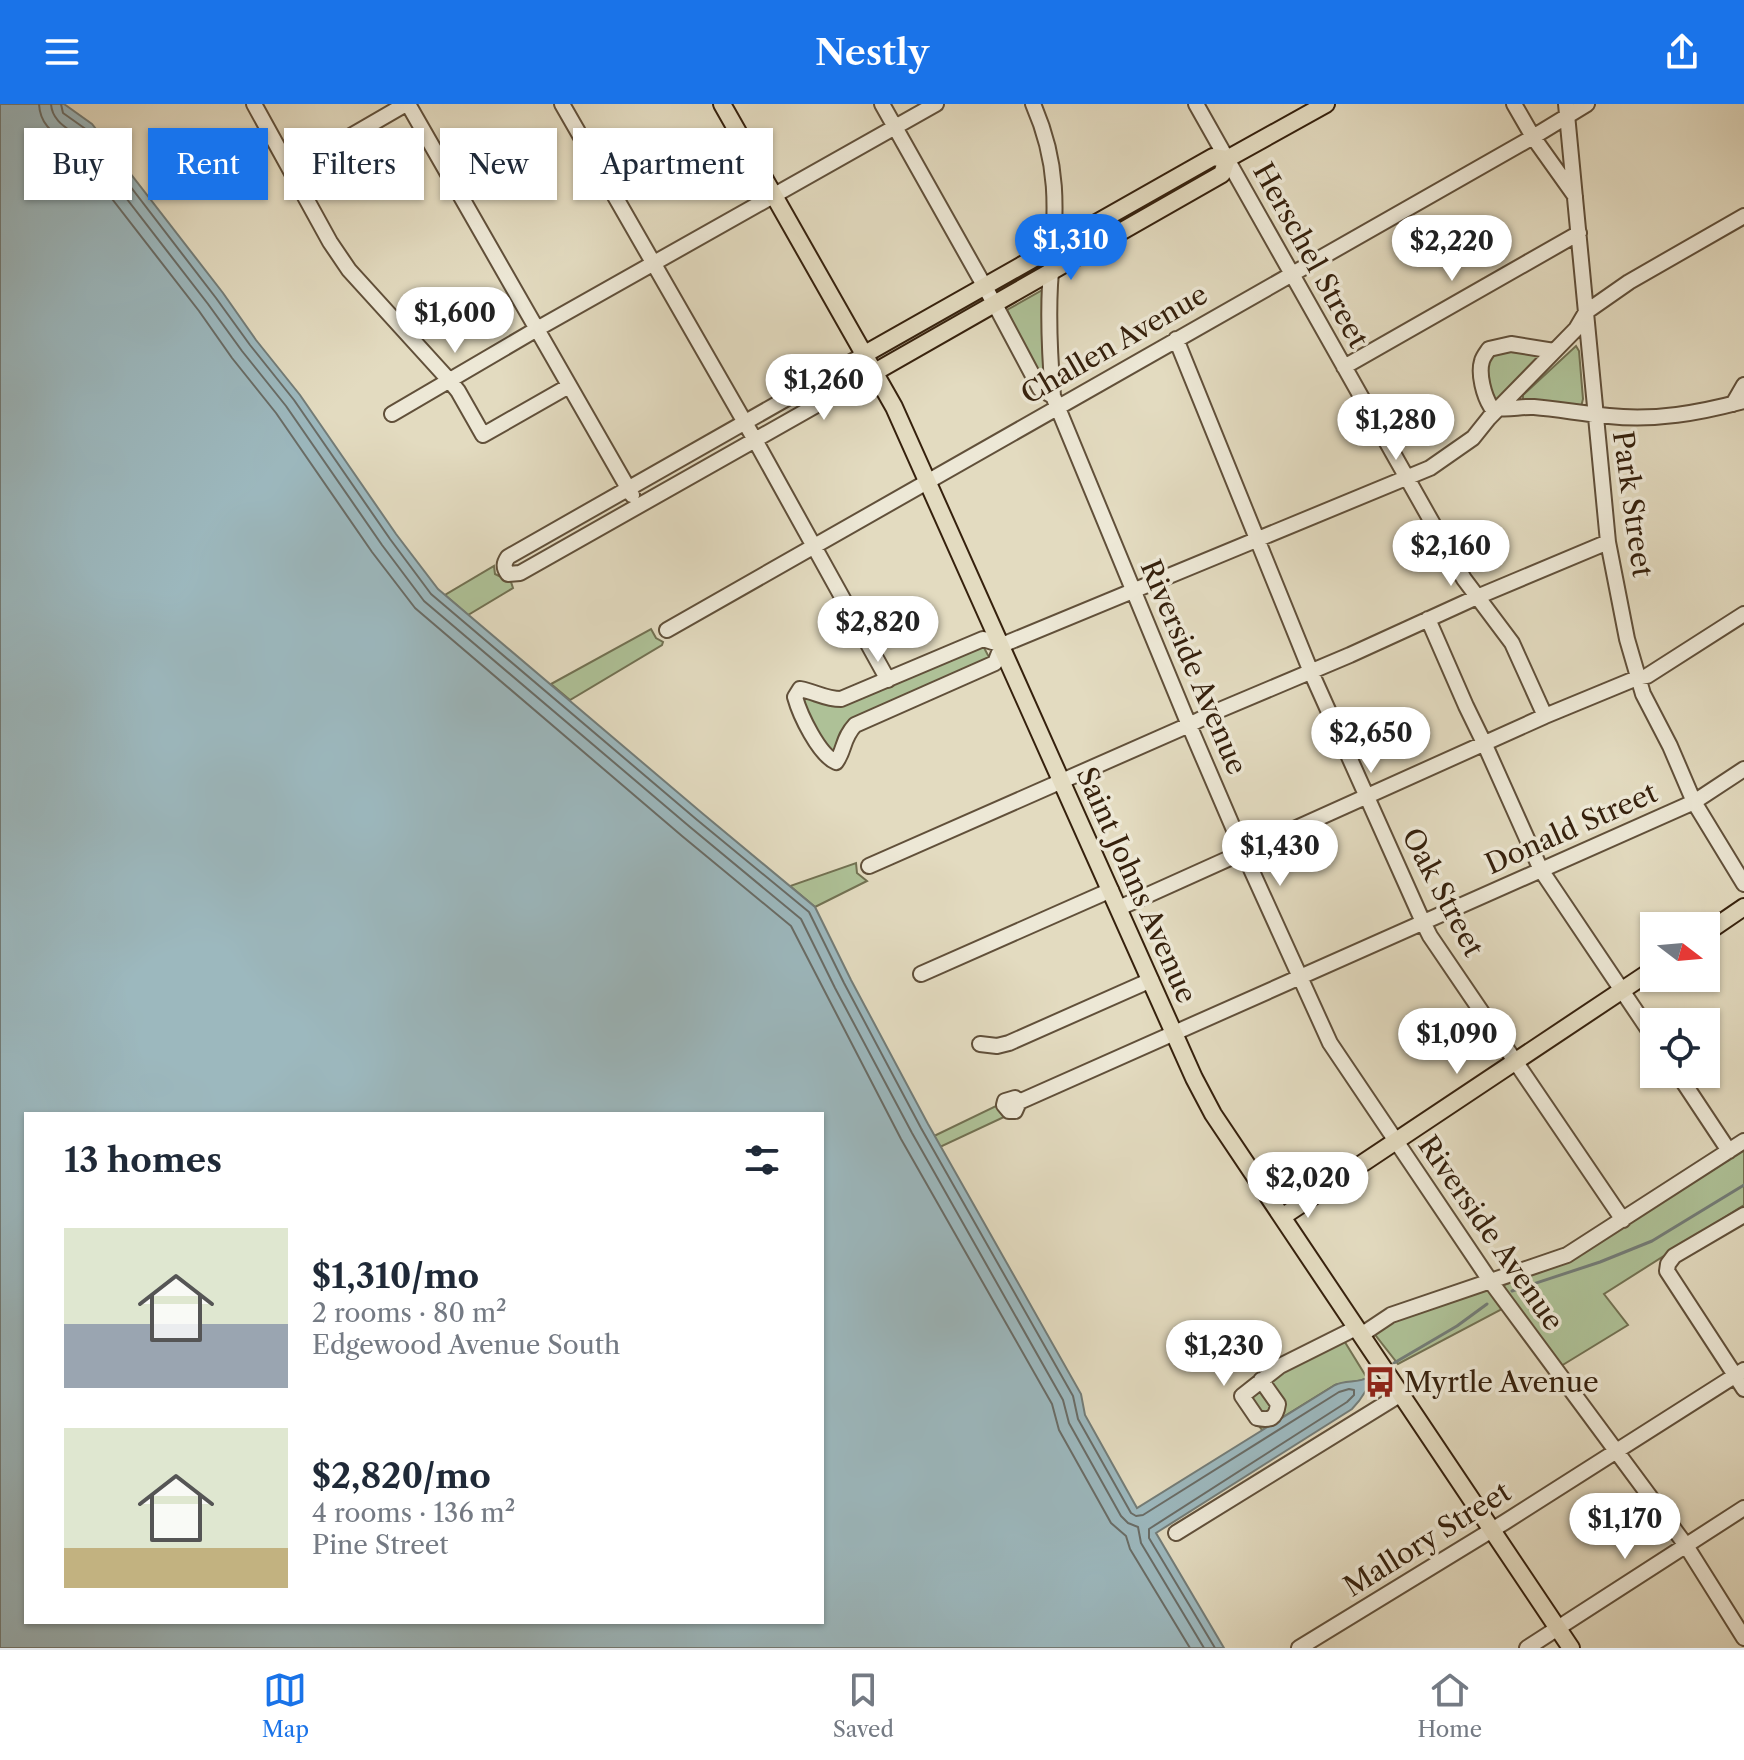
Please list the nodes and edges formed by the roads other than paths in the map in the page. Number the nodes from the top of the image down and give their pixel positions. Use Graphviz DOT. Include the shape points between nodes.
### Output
graph roads {
  1 [pos="254,104"];
  2 [pos="407,104"];
  3 [pos="562,104"];
  4 [pos="722,104"];
  5 [pos="882,104"];
  6 [pos="936,104"];
  7 [pos="1033,104"];
  8 [pos="1196,104"];
  9 [pos="1326,104"];
  10 [pos="1514,104"];
  11 [pos="1587,104"];
  12 [pos="1567,110"];
  13 [pos="895,127"];
  14 [pos="365,128"];
  15 [pos="1533,137"];
  16 [pos="284,156"];
  17 [pos="1227,159"];
  18 [pos="774,195"];
  19 [pos="1575,196"];
  20 [pos="308,200"];
  21 [pos="1744,216"];
  22 [pos="1579,233"];
  23 [pos="1054,246"];
  24 [pos="654,264"];
  25 [pos="1052,270"];
  26 [pos="1291,274"];
  27 [pos="984,287"];
  28 [pos="994,303"];
  29 [pos="1586,312"];
  30 [pos="537,329"];
  31 [pos="1176,339"];
  32 [pos="1554,351"];
  33 [pos="865,354"];
  34 [pos="1344,367"];
  35 [pos="875,372"];
  36 [pos="449,380"];
  37 [pos="1744,385"];
  38 [pos="569,386"];
  39 [pos="1056,401"];
  40 [pos="1738,403"];
  41 [pos="1499,409"];
  42 [pos="392,414"];
  43 [pos="1595,414"];
  44 [pos="744,422"];
  45 [pos="755,440"];
  46 [pos="1407,478"];
  47 [pos="928,481"];
  48 [pos="628,489"];
  49 [pos="638,506"];
  50 [pos="1257,540"];
  51 [pos="1608,542"];
  52 [pos="813,546"];
  53 [pos="1134,590"];
  54 [pos="1477,597"];
  55 [pos="1744,614"];
  56 [pos="1428,619"];
  57 [pos="667,630"];
  58 [pos="1002,645"];
  59 [pos="1311,672"];
  60 [pos="1637,678"];
  61 [pos="888,680"];
  62 [pos="1545,716"];
  63 [pos="1189,725"];
  64 [pos="1485,745"];
  65 [pos="1744,769"];
  66 [pos="1063,781"];
  67 [pos="1366,798"];
  68 [pos="1694,802"];
  69 [pos="1244,853"];
  70 [pos="869,866"];
  71 [pos="1541,870"];
  72 [pos="1744,884"];
  73 [pos="1111,890"];
  74 [pos="1744,907"];
  75 [pos="1119,908"];
  76 [pos="1423,922"];
  77 [pos="1720,923"];
  78 [pos="921,974"];
  79 [pos="1640,978"];
  80 [pos="1300,979"];
  81 [pos="1151,980"];
  82 [pos="1622,990"];
  83 [pos="1640,1017"];
  84 [pos="1175,1034"];
  85 [pos="980,1044"];
  86 [pos="1515,1061"];
  87 [pos="1687,1088"];
  88 [pos="1019,1102"];
  89 [pos="1744,1141"];
  90 [pos="1396,1142"];
  91 [pos="1729,1151"];
  92 [pos="1744,1215"];
  93 [pos="1282,1217"];
  94 [pos="1623,1220"];
  95 [pos="1491,1282"];
  96 [pos="1359,1331"];
  97 [pos="1740,1373"];
  98 [pos="1261,1380"];
  99 [pos="1744,1389"];
  100 [pos="1401,1394"];
  101 [pos="1616,1451"];
  102 [pos="1744,1508"];
  103 [pos="1492,1529"];
  104 [pos="1176,1533"];
  105 [pos="1685,1544"];
  106 [pos="1557,1627"];
  107 [pos="1744,1638"];
  108 [pos="1299,1648"];
  109 [pos="1527,1648"];
  110 [pos="1571,1648"];
  1 -- 16 [label="street"];
  2 -- 14 [label="street"];
  2 -- 30 [label="street"];
  3 -- 24 [label="street"];
  4 -- 18 [label="main road, Saint Johns Avenue"];
  5 -- 13 [label="street, Riverside Avenue"];
  6 -- 13 [label="street"];
  7 -- 23 [label="street" via="1055,183"];
  8 -- 17 [label="street, Herschel Street"];
  9 -- 17 [label="main road"];
  10 -- 15 [label="street"];
  11 -- 12 [label="street, Challen Avenue"];
  12 -- 15 [label="street, Challen Avenue"];
  12 -- 19 [label="street, Park Street"];
  13 -- 18 [label="street"];
  13 -- 27 [label="street, Riverside Avenue"];
  15 -- 19 [label="street"];
  15 -- 26 [label="street, Challen Avenue"];
  17 -- 23 [label="main road" via="1213,157"];
  17 -- 25 [label="main road" via="1222,174"];
  17 -- 26 [label="street, Herschel Street"];
  18 -- 24 [label="street"];
  18 -- 33 [label="main road, Saint Johns Avenue"];
  19 -- 22 [label="street, Park Street"];
  20 -- 36 [label="street" via="349,270"];
  21 -- 29 [label="street"];
  22 -- 29 [label="street, Park Street"];
  22 -- 34 [label="street"];
  23 -- 25 [label="street"];
  23 -- 27 [label="main road"];
  24 -- 30 [label="street"];
  24 -- 44 [label="street"];
  25 -- 28 [label="main road"];
  25 -- 39 [label="street" via="1049,352"];
  26 -- 31 [label="street, Challen Avenue"];
  26 -- 34 [label="street, Herschel Street"];
  27 -- 28 [label="street, Riverside Avenue"];
  27 -- 33 [label="main road"];
  28 -- 35 [label="main road"];
  28 -- 39 [label="street, Riverside Avenue" via="1040,389"];
  29 -- 32 [label="street"];
  29 -- 43 [label="street, Park Street"];
  30 -- 36 [label="street"];
  30 -- 38 [label="street"];
  31 -- 39 [label="street, Challen Avenue"];
  31 -- 50 [label="street, Oak Street"];
  32 -- 41 [label="street"];
  32 -- 41 [label="street" via="1511,344 1489,349 1481,369 1487,400"];
  33 -- 35 [label="main road, Saint Johns Avenue"];
  33 -- 44 [label="street"];
  34 -- 46 [label="street, Herschel Street"];
  35 -- 45 [label="street"];
  35 -- 47 [label="main road, Saint Johns Avenue"];
  36 -- 38 [label="street" via="483,435"];
  36 -- 42 [label="street"];
  37 -- 40 [label="street"];
  38 -- 48 [label="street"];
  39 -- 47 [label="street, Challen Avenue"];
  39 -- 53 [label="street, Riverside Avenue"];
  40 -- 43 [label="street" via="1654,418"];
  41 -- 43 [label="street"];
  41 -- 46 [label="street" via="1462,447"];
  43 -- 51 [label="street, Park Street"];
  44 -- 45 [label="street"];
  44 -- 48 [label="street"];
  45 -- 49 [label="street"];
  45 -- 52 [label="street"];
  46 -- 50 [label="street"];
  46 -- 54 [label="street, Herschel Street"];
  47 -- 52 [label="street, Challen Avenue"];
  47 -- 58 [label="main road, Saint Johns Avenue"];
  48 -- 49 [label="street"];
  48 -- 49 [label="street" via="508,557 505,569 508,574 520,573"];
  50 -- 53 [label="street"];
  50 -- 59 [label="street, Oak Street"];
  51 -- 54 [label="street"];
  51 -- 60 [label="street, Park Street"];
  52 -- 57 [label="street, Challen Avenue"];
  52 -- 61 [label="street"];
  53 -- 58 [label="street"];
  53 -- 63 [label="street, Riverside Avenue"];
  54 -- 56 [label="street"];
  54 -- 62 [label="street, Herschel Street" via="1512,643"];
  55 -- 60 [label="street"];
  56 -- 59 [label="street"];
  56 -- 64 [label="street"];
  58 -- 61 [label="street" via="983,639"];
  58 -- 61 [label="street" via="995,663 855,725 836,762 827,758 799,711 795,697 800,689 841,699"];
  58 -- 66 [label="main road, Saint Johns Avenue"];
  59 -- 63 [label="street"];
  59 -- 67 [label="street, Oak Street"];
  60 -- 62 [label="street"];
  60 -- 68 [label="street, Park Street"];
  62 -- 64 [label="street"];
  63 -- 66 [label="street"];
  63 -- 69 [label="street, Riverside Avenue"];
  64 -- 67 [label="street"];
  64 -- 71 [label="street"];
  65 -- 68 [label="street, Donald Street"];
  66 -- 70 [label="street"];
  66 -- 73 [label="main road, Saint Johns Avenue"];
  67 -- 69 [label="street"];
  67 -- 76 [label="street, Oak Street"];
  68 -- 71 [label="street, Donald Street"];
  68 -- 72 [label="street, Park Street"];
  69 -- 75 [label="street"];
  69 -- 80 [label="street, Riverside Avenue"];
  71 -- 76 [label="street, Donald Street"];
  71 -- 82 [label="street"];
  73 -- 75 [label="main road, Saint Johns Avenue"];
  73 -- 78 [label="street"];
  74 -- 77 [label="main road"];
  75 -- 81 [label="main road, Saint Johns Avenue"];
  76 -- 80 [label="street, Donald Street"];
  76 -- 86 [label="street, Oak Street"];
  79 -- 82 [label="main road"];
  80 -- 84 [label="street, Donald Street"];
  80 -- 90 [label="street, Riverside Avenue" via="1330,1043"];
  81 -- 84 [label="main road, Saint Johns Avenue"];
  81 -- 85 [label="street" via="1009,1043"];
  82 -- 83 [label="street"];
  82 -- 86 [label="main road"];
  84 -- 88 [label="street, Donald Street"];
  84 -- 93 [label="main road, Saint Johns Avenue" via="1213,1114"];
  86 -- 90 [label="main road"];
  86 -- 94 [label="street, Oak Street"];
  87 -- 91 [label="street"];
  89 -- 91 [label="street"];
  90 -- 93 [label="main road"];
  90 -- 95 [label="street, Riverside Avenue"];
  91 -- 94 [label="street"];
  92 -- 97 [label="street" via="1674,1256 1667,1271"];
  93 -- 96 [label="main road, Saint Johns Avenue"];
  94 -- 95 [label="street" via="1567,1255"];
  95 -- 96 [label="street"];
  95 -- 101 [label="street, Riverside Avenue"];
  96 -- 98 [label="street" via="1280,1366"];
  96 -- 100 [label="main road, Saint Johns Avenue"];
  97 -- 99 [label="street"];
  97 -- 101 [label="street, Mallory Street"];
  100 -- 103 [label="main road, Saint Johns Avenue"];
  100 -- 104 [label="street"];
  101 -- 103 [label="street, Mallory Street"];
  101 -- 105 [label="street, Riverside Avenue"];
  102 -- 105 [label="street"];
  103 -- 106 [label="main road, Saint Johns Avenue"];
  103 -- 108 [label="street, Mallory Street"];
  105 -- 106 [label="street"];
  105 -- 107 [label="street, Riverside Avenue"];
  106 -- 109 [label="street"];
  106 -- 110 [label="main road, Saint Johns Avenue"];
}
